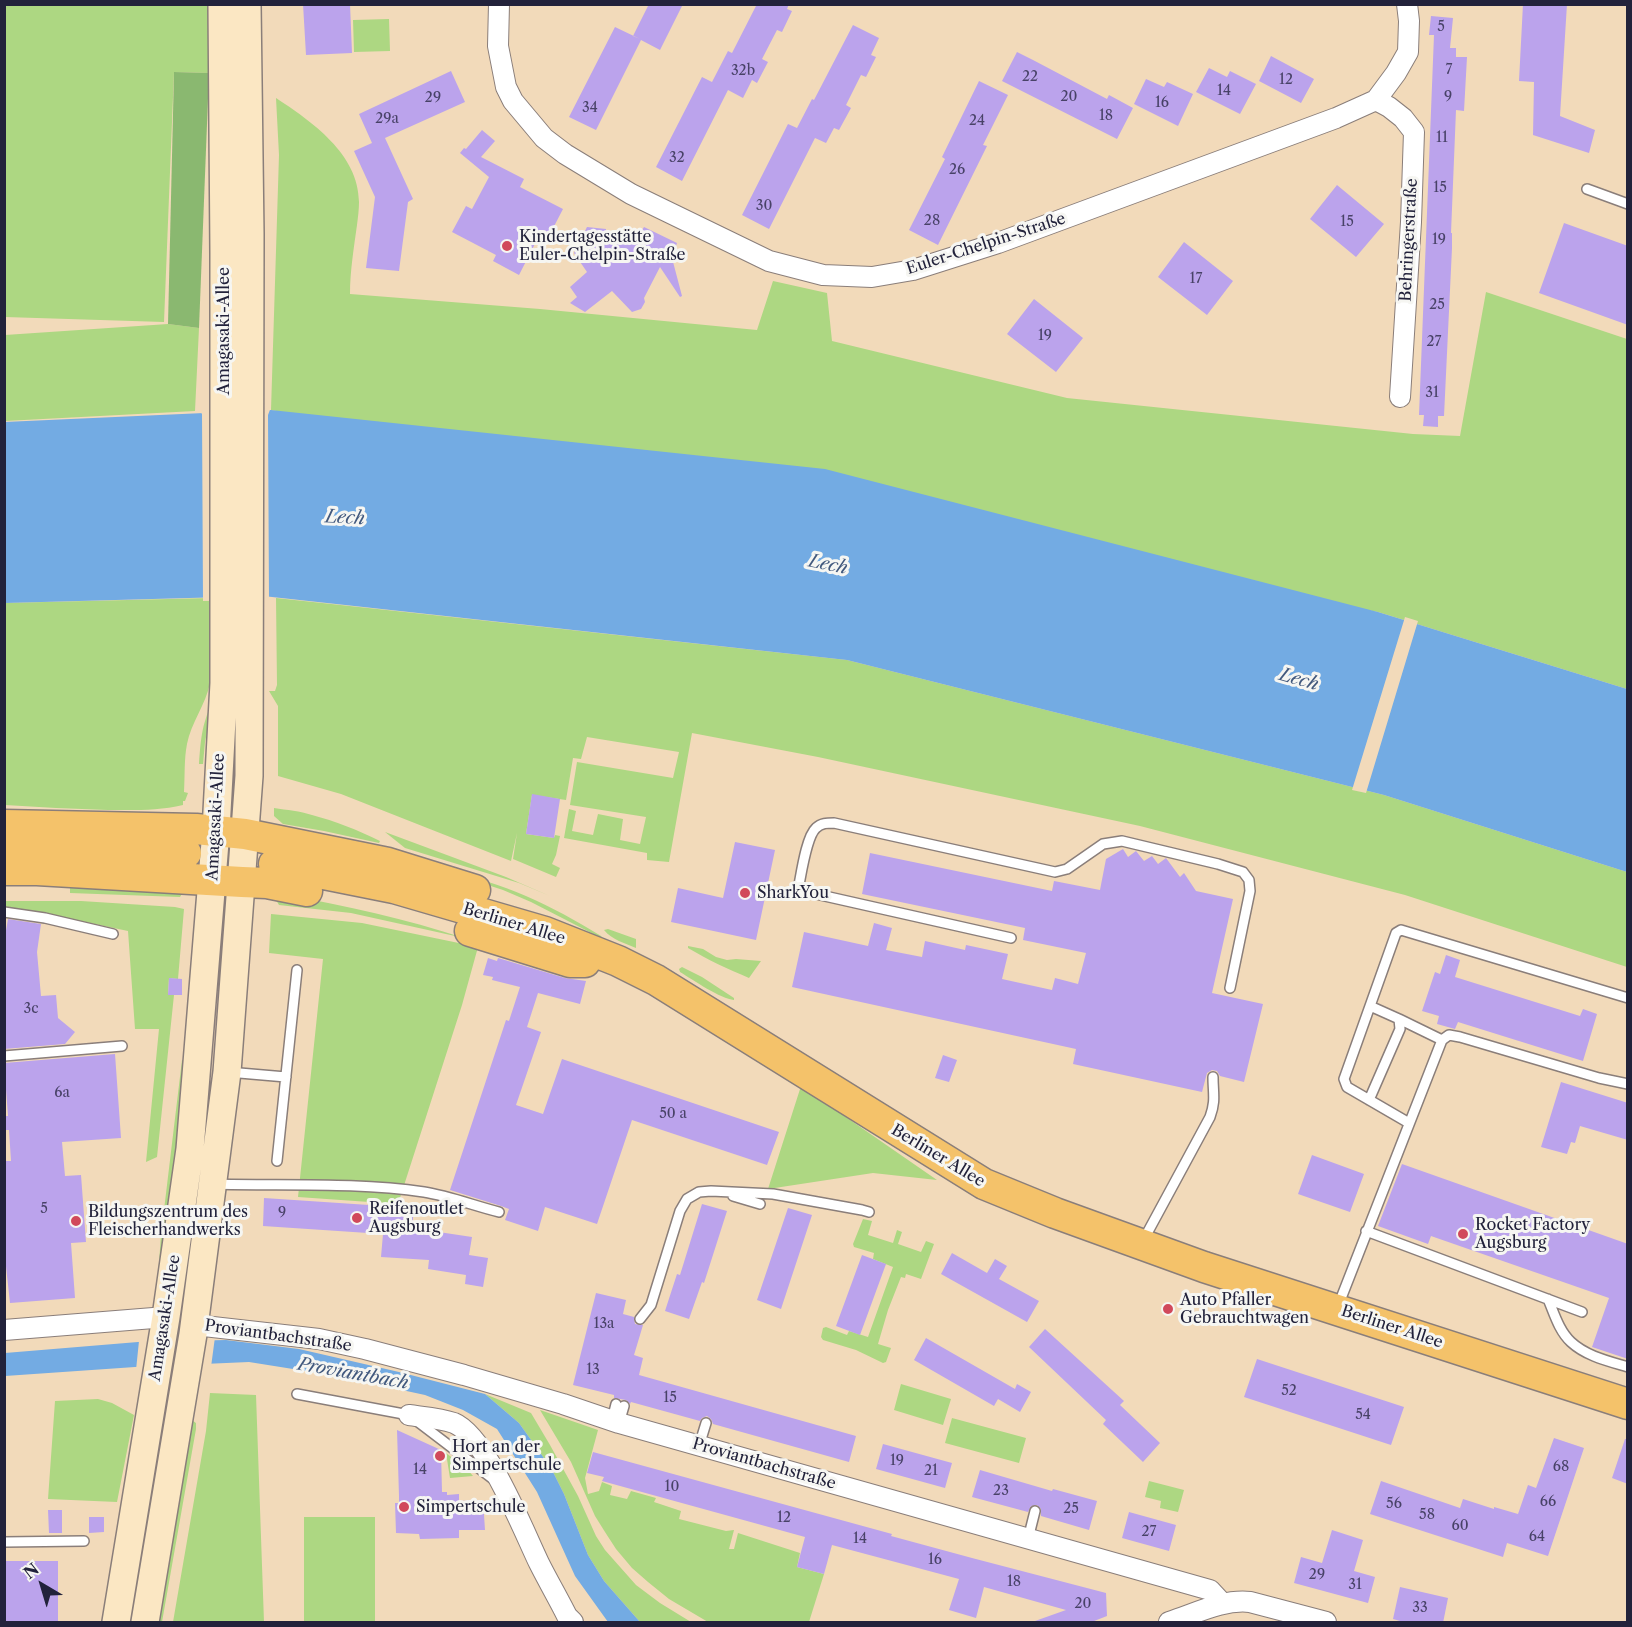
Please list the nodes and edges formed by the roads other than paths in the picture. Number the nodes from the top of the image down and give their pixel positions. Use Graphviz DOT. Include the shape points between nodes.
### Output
graph roads {
  1 [pos="222,4"];
  2 [pos="247,4"];
  3 [pos="499,4"];
  4 [pos="1407,4"];
  5 [pos="1376,100"];
  6 [pos="1587,189"];
  7 [pos="1628,204"];
  8 [pos="236,344"];
  9 [pos="1400,397"];
  10 [pos="4,825"];
  11 [pos="231,832"];
  12 [pos="4,847"];
  13 [pos="186,853"];
  14 [pos="274,864"];
  15 [pos="4,870"];
  16 [pos="212,881"];
  17 [pos="242,882"];
  18 [pos="4,912"];
  19 [pos="113,934"];
  20 [pos="1011,939"];
  21 [pos="618,961"];
  22 [pos="297,970"];
  23 [pos="1230,988"];
  24 [pos="1628,998"];
  25 [pos="1370,1006"];
  26 [pos="1399,1019"];
  27 [pos="1442,1040"];
  28 [pos="122,1046"];
  29 [pos="4,1056"];
  30 [pos="227,1072"];
  31 [pos="286,1077"];
  32 [pos="1212,1077"];
  33 [pos="1628,1084"];
  34 [pos="1369,1100"];
  35 [pos="1409,1123"];
  36 [pos="277,1161"];
  37 [pos="198,1191"];
  38 [pos="719,1191"];
  39 [pos="760,1204"];
  40 [pos="499,1212"];
  41 [pos="870,1212"];
  42 [pos="1366,1231"];
  43 [pos="1141,1245"];
  44 [pos="1548,1299"];
  45 [pos="1337,1309"];
  46 [pos="1582,1312"];
  47 [pos="640,1318"];
  48 [pos="165,1325"];
  49 [pos="4,1330"];
  50 [pos="194,1330"];
  51 [pos="1628,1367"];
  52 [pos="297,1394"];
  53 [pos="1628,1404"];
  54 [pos="409,1414"];
  55 [pos="706,1423"];
  56 [pos="699,1446"];
  57 [pos="1035,1511"];
  58 [pos="1028,1539"];
  59 [pos="84,1541"];
  60 [pos="4,1542"];
  61 [pos="1223,1604"];
  62 [pos="116,1623"];
  63 [pos="145,1623"];
  64 [pos="573,1623"];
  65 [pos="1169,1623"];
  66 [pos="1326,1623"];
  1 -- 8 [label="main road, Amagasaki-Allee" via="224,254"];
  2 -- 8 [label="main road, Amagasaki-Allee" via="250,234"];
  3 -- 5 [label="street, Euler-Chelpin-Straße" via="498,46 506,87 543,138 631,194 769,261 823,275 872,277 913,270 998,243"];
  4 -- 5 [label="street, Euler-Chelpin-Straße" via="1408,52"];
  5 -- 9 [label="street, Behringerstraße" via="1403,118 1414,132"];
  6 -- 7 [label="lane"];
  8 -- 11 [label="main road, Amagasaki-Allee" via="236,683 249,776"];
  10 -- 11 [label="main road"];
  11 -- 16 [label="main road, Amagasaki-Allee"];
  11 -- 17 [label="main road, Amagasaki-Allee"];
  11 -- 21 [label="main road" via="388,863 530,908 589,935"];
  12 -- 13 [label="main road"];
  14 -- 21 [label="main road, Berliner Allee" via="394,888 545,932"];
  15 -- 16 [label="main road"];
  16 -- 17 [label="main road"];
  16 -- 37 [label="main road, Amagasaki-Allee" via="190,1149"];
  17 -- 21 [label="main road" via="366,902 570,962"];
  17 -- 30 [label="main road, Amagasaki-Allee"];
  18 -- 19 [label="lane"];
  20 -- 23 [label="lane" via="798,890 810,836 816,827 834,824 1055,872 1067,869 1103,844 1122,841 1243,872 1250,891"];
  21 -- 43 [label="main road, Berliner Allee" via="656,980 984,1185"];
  22 -- 31 [label="lane"];
  24 -- 25 [label="lane" via="1401,930 1396,933"];
  25 -- 26 [label="lane"];
  25 -- 34 [label="lane" via="1344,1079 1347,1087"];
  26 -- 27 [label="lane"];
  26 -- 34 [label="lane" via="1400,1029"];
  27 -- 33 [label="lane" via="1449,1035 1460,1037"];
  27 -- 35 [label="lane"];
  28 -- 29 [label="lane"];
  30 -- 31 [label="lane"];
  30 -- 37 [label="main road, Amagasaki-Allee"];
  31 -- 36 [label="lane"];
  32 -- 43 [label="lane" via="1215,1096 1210,1118"];
  34 -- 35 [label="lane"];
  35 -- 42 [label="lane"];
  37 -- 40 [label="lane" via="300,1185 374,1188 425,1192"];
  37 -- 48 [label="main road, Amagasaki-Allee"];
  37 -- 50 [label="main road, Amagasaki-Allee"];
  38 -- 39 [label="lane"];
  38 -- 41 [label="lane" via="773,1194"];
  38 -- 47 [label="lane" via="699,1192 687,1198 651,1305"];
  42 -- 44 [label="lane"];
  42 -- 45 [label="lane"];
  43 -- 45 [label="main road, Berliner Allee"];
  44 -- 46 [label="lane"];
  44 -- 51 [label="lane" via="1570,1341 1592,1355"];
  45 -- 53 [label="main road, Berliner Allee"];
  48 -- 49 [label="street"];
  48 -- 62 [label="main road, Amagasaki-Allee"];
  50 -- 56 [label="street, Proviantbachstraße" via="291,1335 365,1348 563,1404 618,1413"];
  50 -- 63 [label="main road, Amagasaki-Allee"];
  52 -- 54 [label="lane"];
  54 -- 64 [label="street" via="454,1424 479,1448"];
  55 -- 56 [label="lane"];
  56 -- 58 [label="street, Proviantbachstraße"];
  57 -- 58 [label="lane"];
  58 -- 61 [label="street, Proviantbachstraße" via="1210,1590"];
  59 -- 60 [label="lane"];
  61 -- 65 [label="street"];
  61 -- 66 [label="street" via="1250,1602"];
}
